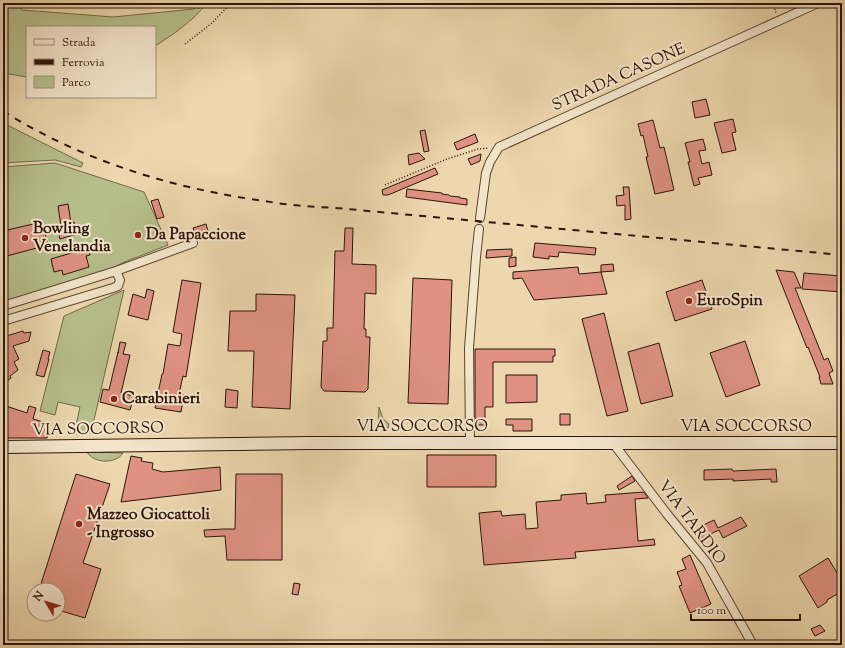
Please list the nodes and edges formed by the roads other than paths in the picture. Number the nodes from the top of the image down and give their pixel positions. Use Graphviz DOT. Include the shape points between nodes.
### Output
graph roads {
  1 [pos="818,3"];
  2 [pos="480,218"];
  3 [pos="479,229"];
  4 [pos="194,244"];
  5 [pos="116,271"];
  6 [pos="3,306"];
  7 [pos="3,321"];
  8 [pos="470,443"];
  9 [pos="613,443"];
  10 [pos="842,443"];
  11 [pos="3,447"];
  12 [pos="753,645"];
  1 -- 2 [label="street, STRADA CASONE" via="499,147 486,173"];
  3 -- 8 [label="street" via="469,348"];
  4 -- 5 [label="street"];
  5 -- 6 [label="street"];
  5 -- 7 [label="street" via="120,280 118,286"];
  8 -- 9 [label="main road, VIA SOCCORSO"];
  8 -- 11 [label="main road, VIA SOCCORSO"];
  9 -- 10 [label="main road, VIA SOCCORSO"];
  9 -- 12 [label="street, VIA TARDIO" via="708,563"];
}
